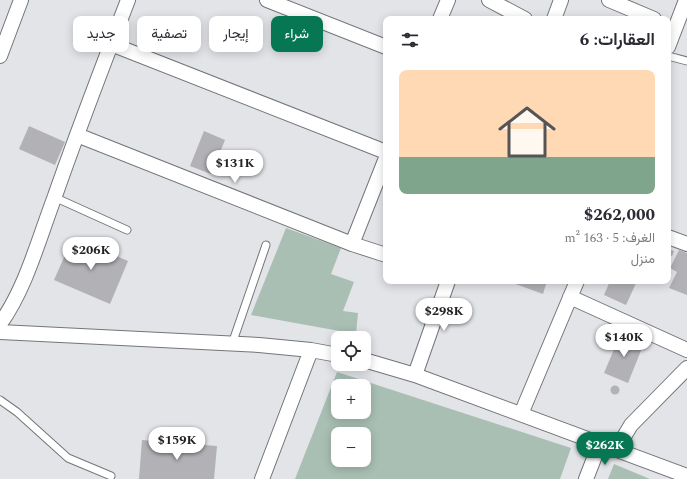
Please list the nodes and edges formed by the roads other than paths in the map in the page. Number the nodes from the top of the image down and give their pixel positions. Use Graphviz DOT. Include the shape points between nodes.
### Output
graph roads {
  1 [pos="21,0"];
  2 [pos="128,0"];
  3 [pos="267,0"];
  4 [pos="448,0"];
  5 [pos="489,0"];
  6 [pos="561,0"];
  7 [pos="609,0"];
  8 [pos="686,0"];
  9 [pos="122,16"];
  10 [pos="441,16"];
  11 [pos="519,16"];
  12 [pos="555,16"];
  13 [pos="647,16"];
  14 [pos="672,25"];
  15 [pos="383,46"];
  16 [pos="129,51"];
  17 [pos="109,52"];
  18 [pos="0,56"];
  19 [pos="671,57"];
  20 [pos="687,61"];
  21 [pos="77,135"];
  22 [pos="383,151"];
  23 [pos="383,166"];
  24 [pos="54,197"];
  25 [pos="127,230"];
  26 [pos="671,238"];
  27 [pos="352,244"];
  28 [pos="687,244"];
  29 [pos="266,245"];
  30 [pos="383,254"];
  31 [pos="447,284"];
  32 [pos="576,284"];
  33 [pos="570,297"];
  34 [pos="0,324"];
  35 [pos="0,332"];
  36 [pos="232,344"];
  37 [pos="311,350"];
  38 [pos="687,350"];
  39 [pos="331,354"];
  40 [pos="371,362"];
  41 [pos="687,368"];
  42 [pos="415,375"];
  43 [pos="0,400"];
  44 [pos="521,414"];
  45 [pos="600,443"];
  46 [pos="616,450"];
  47 [pos="111,476"];
  48 [pos="687,476"];
  49 [pos="262,479"];
  50 [pos="586,479"];
  1 -- 18 [label="street"];
  2 -- 9 [label="street"];
  3 -- 15 [label="street"];
  4 -- 10 [label="street"];
  5 -- 11 [label="street"];
  6 -- 12 [label="street"];
  7 -- 13 [label="street"];
  8 -- 14 [label="street"];
  16 -- 22 [label="street"];
  17 -- 21 [label="street"];
  19 -- 20 [label="lane"];
  21 -- 24 [label="street"];
  21 -- 27 [label="street"];
  23 -- 27 [label="street"];
  24 -- 25 [label="lane"];
  24 -- 34 [label="street" via="19,292"];
  26 -- 28 [label="street"];
  27 -- 30 [label="street"];
  29 -- 36 [label="lane"];
  31 -- 42 [label="street"];
  32 -- 33 [label="street"];
  33 -- 38 [label="street"];
  33 -- 44 [label="street"];
  35 -- 36 [label="street"];
  36 -- 37 [label="street"];
  37 -- 39 [label="street"];
  37 -- 49 [label="street"];
  40 -- 42 [label="street"];
  41 -- 46 [label="street" via="631,425"];
  42 -- 44 [label="street"];
  43 -- 47 [label="lane" via="68,458"];
  44 -- 45 [label="street"];
  45 -- 46 [label="street"];
  45 -- 50 [label="street"];
  46 -- 48 [label="street"];
}
